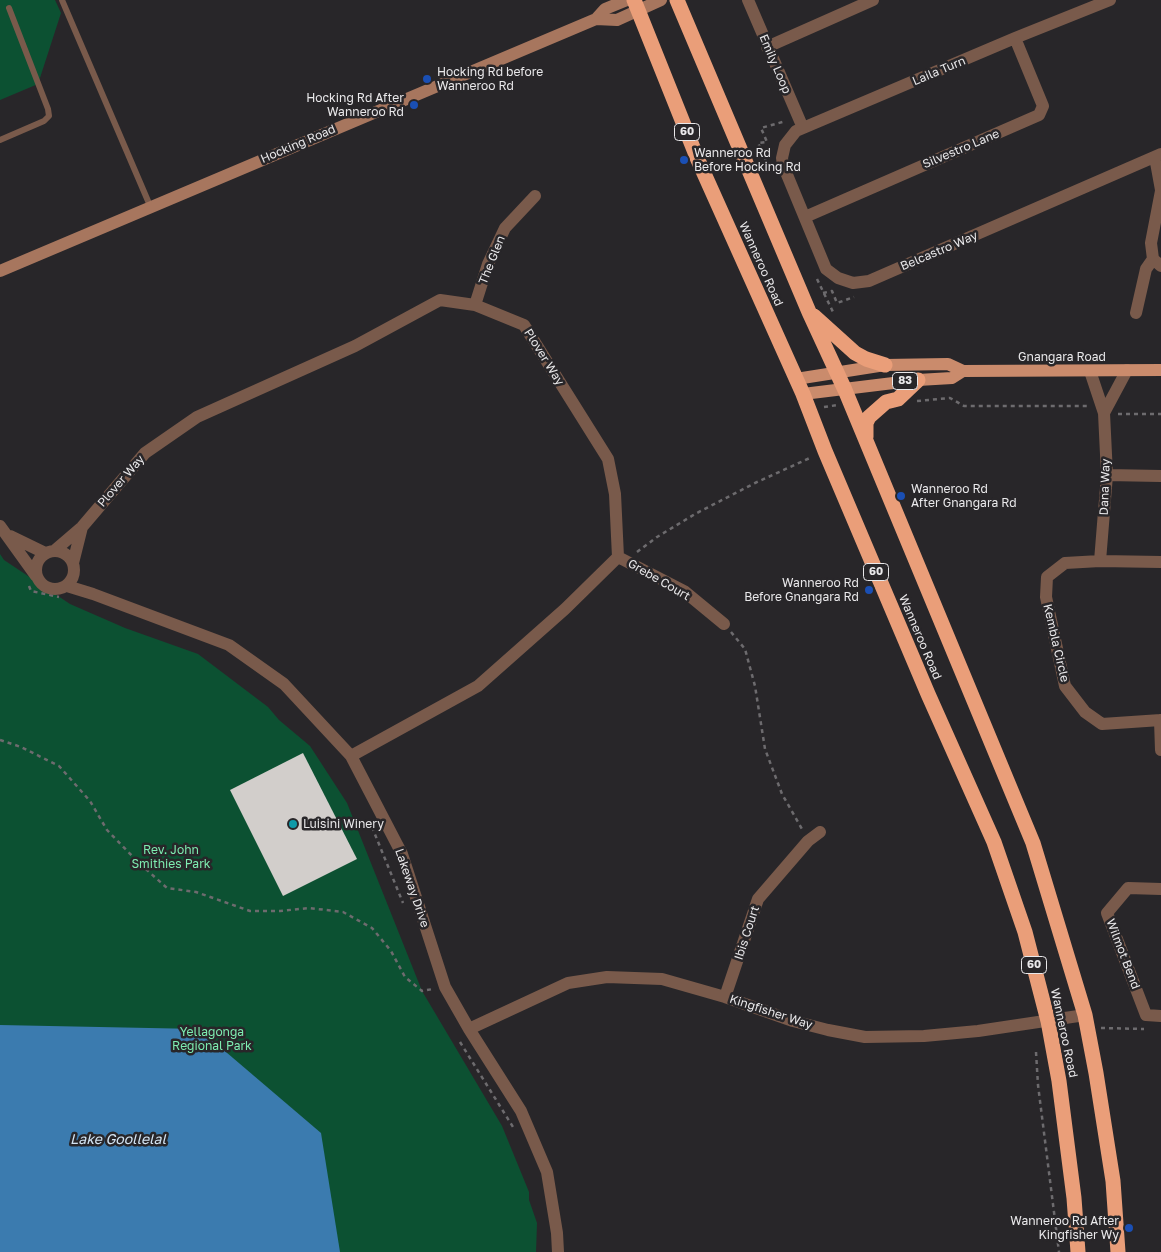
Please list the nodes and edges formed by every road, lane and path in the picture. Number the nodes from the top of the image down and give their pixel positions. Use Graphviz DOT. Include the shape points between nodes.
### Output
graph roads {
  1 [pos="62,0"];
  2 [pos="661,0"];
  3 [pos="677,0"];
  4 [pos="748,0"];
  5 [pos="873,0"];
  6 [pos="1110,0"];
  7 [pos="633,4"];
  8 [pos="9,8"];
  9 [pos="1015,38"];
  10 [pos="768,46"];
  11 [pos="801,123"];
  12 [pos="0,140"];
  13 [pos="758,143"];
  14 [pos="1158,156"];
  15 [pos="1161,191"];
  16 [pos="534,196"];
  17 [pos="151,208"];
  18 [pos="805,217"];
  19 [pos="1157,263"];
  20 [pos="0,271"];
  21 [pos="853,283"];
  22 [pos="823,293"];
  23 [pos="475,305"];
  24 [pos="809,312"];
  25 [pos="1136,313"];
  26 [pos="885,364"];
  27 [pos="1127,370"];
  28 [pos="1161,370"];
  29 [pos="963,371"];
  30 [pos="1090,371"];
  31 [pos="837,372"];
  32 [pos="796,379"];
  33 [pos="918,380"];
  34 [pos="845,390"];
  35 [pos="803,394"];
  36 [pos="913,401"];
  37 [pos="1104,413"];
  38 [pos="1161,414"];
  39 [pos="866,441"];
  40 [pos="825,451"];
  41 [pos="1107,475"];
  42 [pos="1161,476"];
  43 [pos="82,527"];
  44 [pos="4,531"];
  45 [pos="50,552"];
  46 [pos="622,559"];
  47 [pos="1100,561"];
  48 [pos="1161,562"];
  49 [pos="74,567"];
  50 [pos="36,576"];
  51 [pos="31,591"];
  52 [pos="64,591"];
  53 [pos="93,594"];
  54 [pos="724,624"];
  55 [pos="1161,720"];
  56 [pos="0,740"];
  57 [pos="1161,750"];
  58 [pos="351,756"];
  59 [pos="369,819"];
  60 [pos="820,832"];
  61 [pos="808,841"];
  62 [pos="1161,889"];
  63 [pos="403,904"];
  64 [pos="431,983"];
  65 [pos="439,991"];
  66 [pos="725,997"];
  67 [pos="1085,1015"];
  68 [pos="1161,1016"];
  69 [pos="1048,1021"];
  70 [pos="1101,1028"];
  71 [pos="469,1029"];
  72 [pos="1152,1029"];
  73 [pos="458,1038"];
  74 [pos="1036,1052"];
  75 [pos="514,1130"];
  76 [pos="558,1252"];
  77 [pos="1059,1252"];
  78 [pos="1078,1252"];
  79 [pos="1118,1252"];
  1 -- 17 [label="lane"];
  2 -- 7 [label="street, Hocking Road"];
  3 -- 24 [label="highway, Wanneroo Road"];
  4 -- 10 [label="street, Emily Loop"];
  5 -- 10 [label="street"];
  6 -- 9 [label="street, Laila Turn"];
  7 -- 17 [label="street, Hocking Road" via="617,20 596,19"];
  7 -- 32 [label="highway, Wanneroo Road / 60" via="698,160"];
  8 -- 12 [label="lane" via="49,116"];
  9 -- 11 [label="street, Laila Turn"];
  9 -- 18 [label="street, Silvestro Lane" via="1044,106 1039,115"];
  10 -- 11 [label="street, Emily Loop"];
  11 -- 13 [label="path" via="761,128 767,142"];
  11 -- 18 [label="street, Laila Turn" via="785,145 782,158"];
  14 -- 15 [label="street"];
  14 -- 21 [label="street, Belcastro Way" via="869,281"];
  15 -- 19 [label="street" via="1151,243"];
  16 -- 23 [label="street, The Glen" via="505,228 488,264"];
  17 -- 20 [label="street, Hocking Road"];
  18 -- 21 [label="street" via="826,269"];
  19 -- 25 [label="street" via="1146,269"];
  21 -- 22 [label="path" via="855,296 837,303 832,290"];
  23 -- 43 [label="street, Plover Way" via="440,300 355,346 197,417 144,453"];
  23 -- 46 [label="street, Plover Way" via="524,325 608,459"];
  24 -- 26 [label="highway, 83" via="855,353"];
  24 -- 31 [label="highway, Wanneroo Road"];
  26 -- 29 [label="main road, Gnangara Road / 83" via="948,364"];
  26 -- 31 [label="main road, Gnangara Road / 83"];
  27 -- 28 [label="main road, Gnangara Road / 83"];
  27 -- 30 [label="main road, Gnangara Road / 83"];
  27 -- 37 [label="street"];
  29 -- 30 [label="main road, Gnangara Road / 83"];
  29 -- 33 [label="main road, Gnangara Road / 83" via="952,378"];
  30 -- 37 [label="street, Dana Way"];
  31 -- 32 [label="main road, Gnangara Road / 83"];
  31 -- 34 [label="highway, Wanneroo Road"];
  32 -- 35 [label="highway, Wanneroo Road / 60"];
  33 -- 34 [label="main road, Gnangara Road / 83"];
  33 -- 39 [label="highway" via="869,417"];
  34 -- 35 [label="main road, Gnangara Road / 83"];
  34 -- 39 [label="highway, Wanneroo Road"];
  35 -- 40 [label="highway, Wanneroo Road / 60"];
  36 -- 37 [label="path" via="950,398 964,406 1090,406"];
  37 -- 38 [label="path"];
  37 -- 41 [label="street, Dana Way"];
  39 -- 67 [label="highway, Wanneroo Road" via="1033,843"];
  40 -- 46 [label="path" via="695,514"];
  40 -- 69 [label="highway, Wanneroo Road / 60" via="994,842 1025,932"];
  41 -- 42 [label="street"];
  41 -- 47 [label="street, Dana Way"];
  43 -- 45 [label="street, Plover Way"];
  43 -- 49 [label="street, Plover Way"];
  44 -- 45 [label="street"];
  44 -- 50 [label="street"];
  45 -- 49 [label="street" via="64,553"];
  45 -- 50 [label="street" via="36,563"];
  46 -- 54 [label="street, Grebe Court" via="684,591"];
  46 -- 58 [label="street" via="478,686"];
  47 -- 48 [label="street, Kembla Circle"];
  47 -- 55 [label="street, Kembla Circle" via="1065,563 1047,577 1046,597 1065,686 1085,712 1102,724"];
  49 -- 52 [label="street" via="73,578"];
  49 -- 53 [label="street, Lakeway Drive"];
  50 -- 52 [label="street" via="49,589"];
  51 -- 52 [label="path"];
  52 -- 53 [label="street, Lakeway Drive"];
  53 -- 58 [label="street, Lakeway Drive" via="229,646 284,684"];
  54 -- 61 [label="path" via="745,649 765,748 782,794"];
  55 -- 57 [label="street"];
  56 -- 65 [label="path" via="59,766 90,801 107,830 167,888 196,892 250,911 309,908 343,912 372,928 405,977 422,991"];
  58 -- 65 [label="street, Lakeway Drive" via="402,854"];
  59 -- 63 [label="path"];
  60 -- 61 [label="street, Ibis Court"];
  61 -- 66 [label="street, Ibis Court" via="758,899"];
  62 -- 68 [label="street, Wilmot Bend" via="1128,888 1107,913 1146,1015"];
  64 -- 65 [label="path"];
  65 -- 71 [label="street, Lakeway Drive"];
  66 -- 69 [label="street, Kingfisher Way" via="793,1021 865,1037 933,1036"];
  66 -- 71 [label="street, Kingfisher Way" via="662,979 607,976 568,983"];
  67 -- 69 [label="street, Kingfisher Way"];
  67 -- 79 [label="highway, Wanneroo Road" via="1113,1181"];
  69 -- 78 [label="highway, Wanneroo Road / 60" via="1059,1081"];
  70 -- 72 [label="path"];
  71 -- 76 [label="street, Lakeway Drive" via="521,1111 547,1172"];
  73 -- 75 [label="path"];
  74 -- 77 [label="path"];
}
